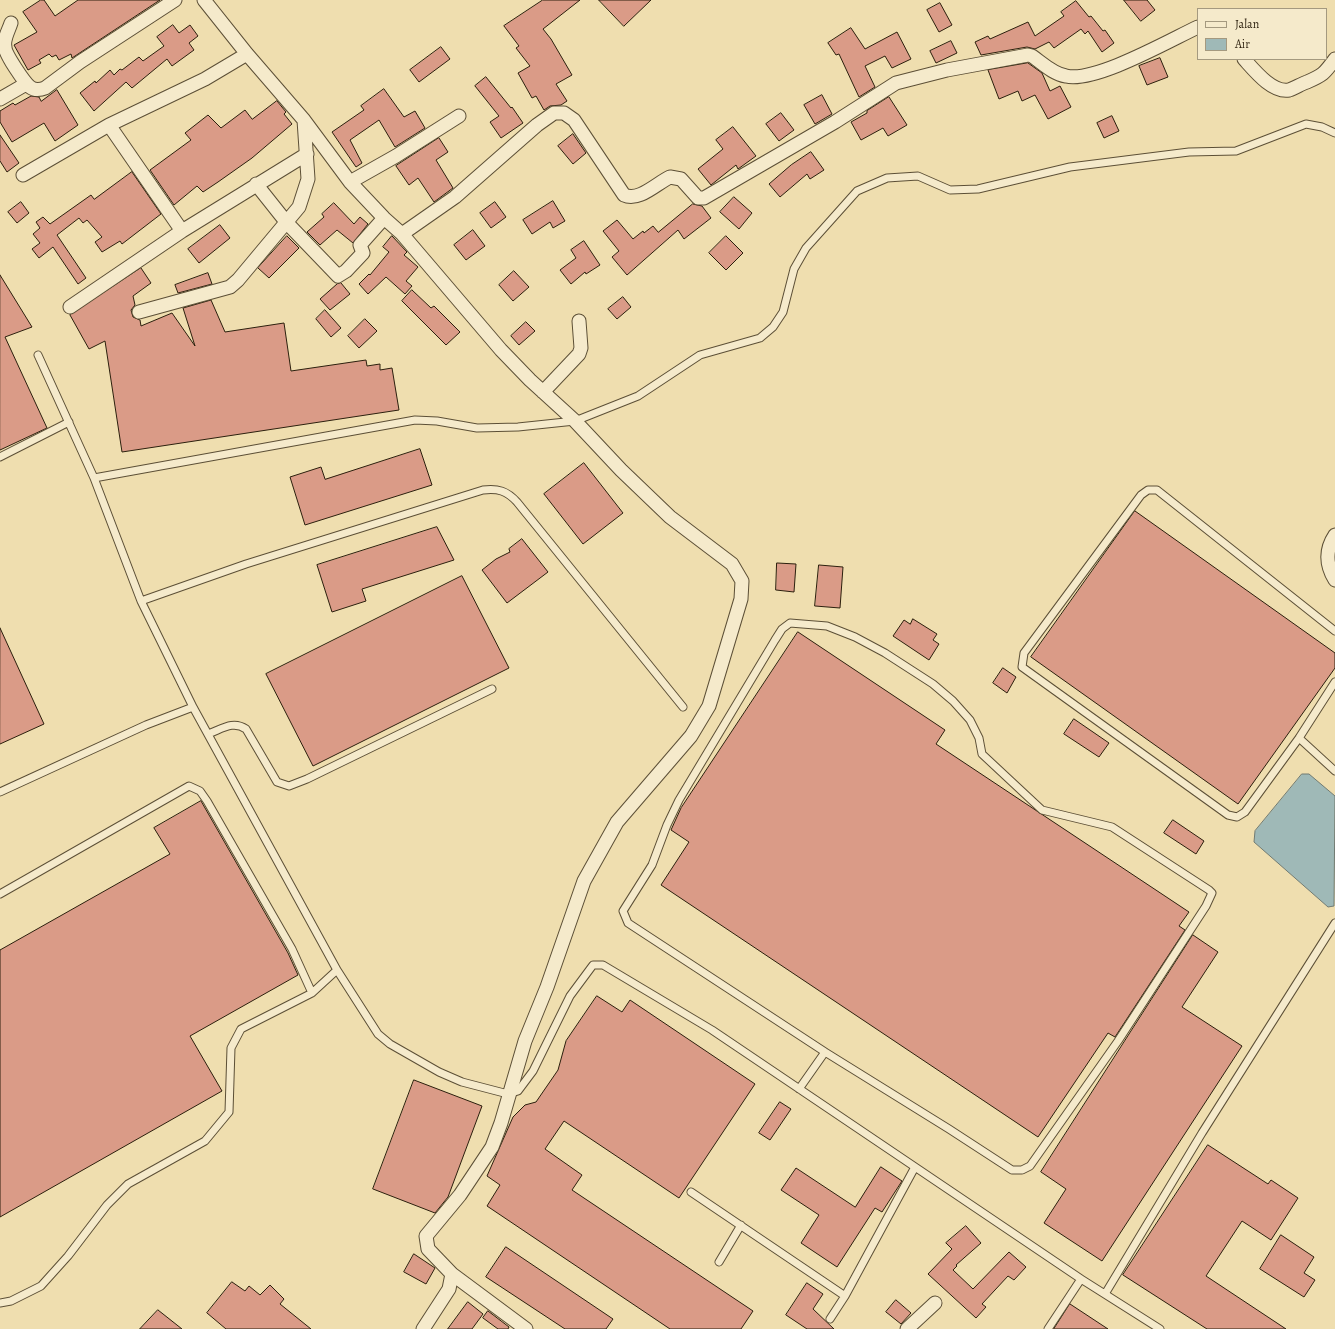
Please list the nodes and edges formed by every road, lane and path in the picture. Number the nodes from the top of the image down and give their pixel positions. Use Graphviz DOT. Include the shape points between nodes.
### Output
graph roads {
  1 [pos="175,0"];
  2 [pos="204,0"];
  3 [pos="11,23"];
  4 [pos="1197,27"];
  5 [pos="247,54"];
  6 [pos="1335,59"];
  7 [pos="1245,60"];
  8 [pos="26,84"];
  9 [pos="0,99"];
  10 [pos="459,116"];
  11 [pos="304,120"];
  12 [pos="109,126"];
  13 [pos="1335,133"];
  14 [pos="307,154"];
  15 [pos="23,175"];
  16 [pos="350,182"];
  17 [pos="256,184"];
  18 [pos="384,218"];
  19 [pos="287,223"];
  20 [pos="182,231"];
  21 [pos="402,234"];
  22 [pos="70,307"];
  23 [pos="139,312"];
  24 [pos="579,321"];
  25 [pos="38,355"];
  26 [pos="543,392"];
  27 [pos="69,422"];
  28 [pos="575,422"];
  29 [pos="0,457"];
  30 [pos="94,478"];
  31 [pos="1335,535"];
  32 [pos="1335,580"];
  33 [pos="142,601"];
  34 [pos="1335,631"];
  35 [pos="1335,682"];
  36 [pos="492,689"];
  37 [pos="193,707"];
  38 [pos="683,707"];
  39 [pos="208,734"];
  40 [pos="1299,738"];
  41 [pos="1335,771"];
  42 [pos="0,792"];
  43 [pos="0,894"];
  44 [pos="1335,923"];
  45 [pos="337,970"];
  46 [pos="312,993"];
  47 [pos="825,1052"];
  48 [pos="799,1089"];
  49 [pos="508,1094"];
  50 [pos="915,1167"];
  51 [pos="691,1192"];
  52 [pos="741,1225"];
  53 [pos="718,1262"];
  54 [pos="452,1274"];
  55 [pos="1081,1279"];
  56 [pos="1105,1294"];
  57 [pos="845,1296"];
  58 [pos="935,1302"];
  59 [pos="0,1303"];
  60 [pos="830,1319"];
  61 [pos="423,1329"];
  62 [pos="526,1329"];
  63 [pos="907,1329"];
  64 [pos="1048,1329"];
  65 [pos="1160,1329"];
  1 -- 8 [label="street" via="45,88 32,88"];
  2 -- 5 [label="street"];
  3 -- 8 [label="street" via="4,49"];
  4 -- 21 [label="street" via="1118,66 1092,74 1068,77 1058,74 1028,55 947,70 896,83 836,122 704,198 698,198 681,179 670,176 634,196 624,195 574,120 564,112 554,113 455,196"];
  5 -- 11 [label="street"];
  5 -- 12 [label="street" via="205,79"];
  6 -- 7 [label="street" via="1318,78 1288,90 1269,84"];
  8 -- 9 [label="street"];
  10 -- 16 [label="street"];
  11 -- 14 [label="street"];
  11 -- 16 [label="street"];
  12 -- 15 [label="street"];
  12 -- 20 [label="street"];
  13 -- 28 [label="lane" via="1306,124 1236,151 1189,152 1070,167 978,189 950,190 918,176 887,178 857,191 806,248 794,268 783,312 773,327 760,338 700,355 638,396"];
  14 -- 17 [label="street"];
  14 -- 19 [label="street" via="308,179 299,207"];
  16 -- 18 [label="street"];
  17 -- 19 [label="street"];
  17 -- 20 [label="street"];
  18 -- 19 [label="street" via="360,244 363,253 341,275 336,275"];
  18 -- 21 [label="street"];
  19 -- 23 [label="street" via="230,287"];
  20 -- 22 [label="street"];
  21 -- 26 [label="street" via="501,350"];
  24 -- 26 [label="street" via="579,354"];
  25 -- 27 [label="lane"];
  26 -- 28 [label="street"];
  27 -- 29 [label="lane"];
  27 -- 30 [label="lane"];
  28 -- 30 [label="lane" via="477,428 415,420"];
  28 -- 49 [label="street" via="670,517 732,564 742,581 743,589 709,706 691,736 617,822 584,881"];
  30 -- 33 [label="lane"];
  31 -- 32 [label="street" via="1329,546 1328,559"];
  33 -- 37 [label="lane"];
  33 -- 38 [label="lane" via="246,564 483,490 502,490 517,502"];
  34 -- 40 [label="lane" via="1157,490 1148,490 1024,653 1022,668 1228,815 1237,817 1245,812"];
  35 -- 40 [label="lane"];
  36 -- 39 [label="lane" via="307,780 289,786 277,782 246,729 241,725 235,723"];
  37 -- 39 [label="lane"];
  37 -- 42 [label="lane" via="146,725"];
  39 -- 45 [label="lane"];
  40 -- 41 [label="lane"];
  43 -- 46 [label="lane" via="184,787 193,787 207,800 292,949"];
  44 -- 56 [label="lane" via="1202,1133"];
  45 -- 46 [label="lane"];
  45 -- 49 [label="lane" via="378,1034 390,1044 462,1082"];
  46 -- 59 [label="lane" via="241,1029 231,1048 229,1112 205,1141 128,1184 107,1205 41,1286 11,1301"];
  47 -- 47 [label="lane" via="628,923 623,911 652,865 679,800 778,634 790,623 827,626 855,637 891,657 933,684 953,701 970,720 979,738 982,754 1042,810 1112,827 1212,893 1118,1042 1030,1166 1022,1170 1012,1170"];
  47 -- 48 [label="lane"];
  48 -- 49 [label="lane" via="712,1030 603,965 593,965 570,996 528,1079 518,1091"];
  48 -- 50 [label="lane"];
  49 -- 54 [label="street" via="497,1135 487,1156 460,1195 426,1236 428,1249"];
  50 -- 55 [label="lane"];
  50 -- 57 [label="lane"];
  51 -- 52 [label="lane"];
  52 -- 53 [label="lane"];
  52 -- 57 [label="lane"];
  54 -- 61 [label="street" via="449,1289"];
  54 -- 62 [label="street"];
  55 -- 56 [label="lane"];
  55 -- 64 [label="lane"];
  56 -- 65 [label="lane"];
  57 -- 60 [label="lane"];
  58 -- 63 [label="street"];
}
